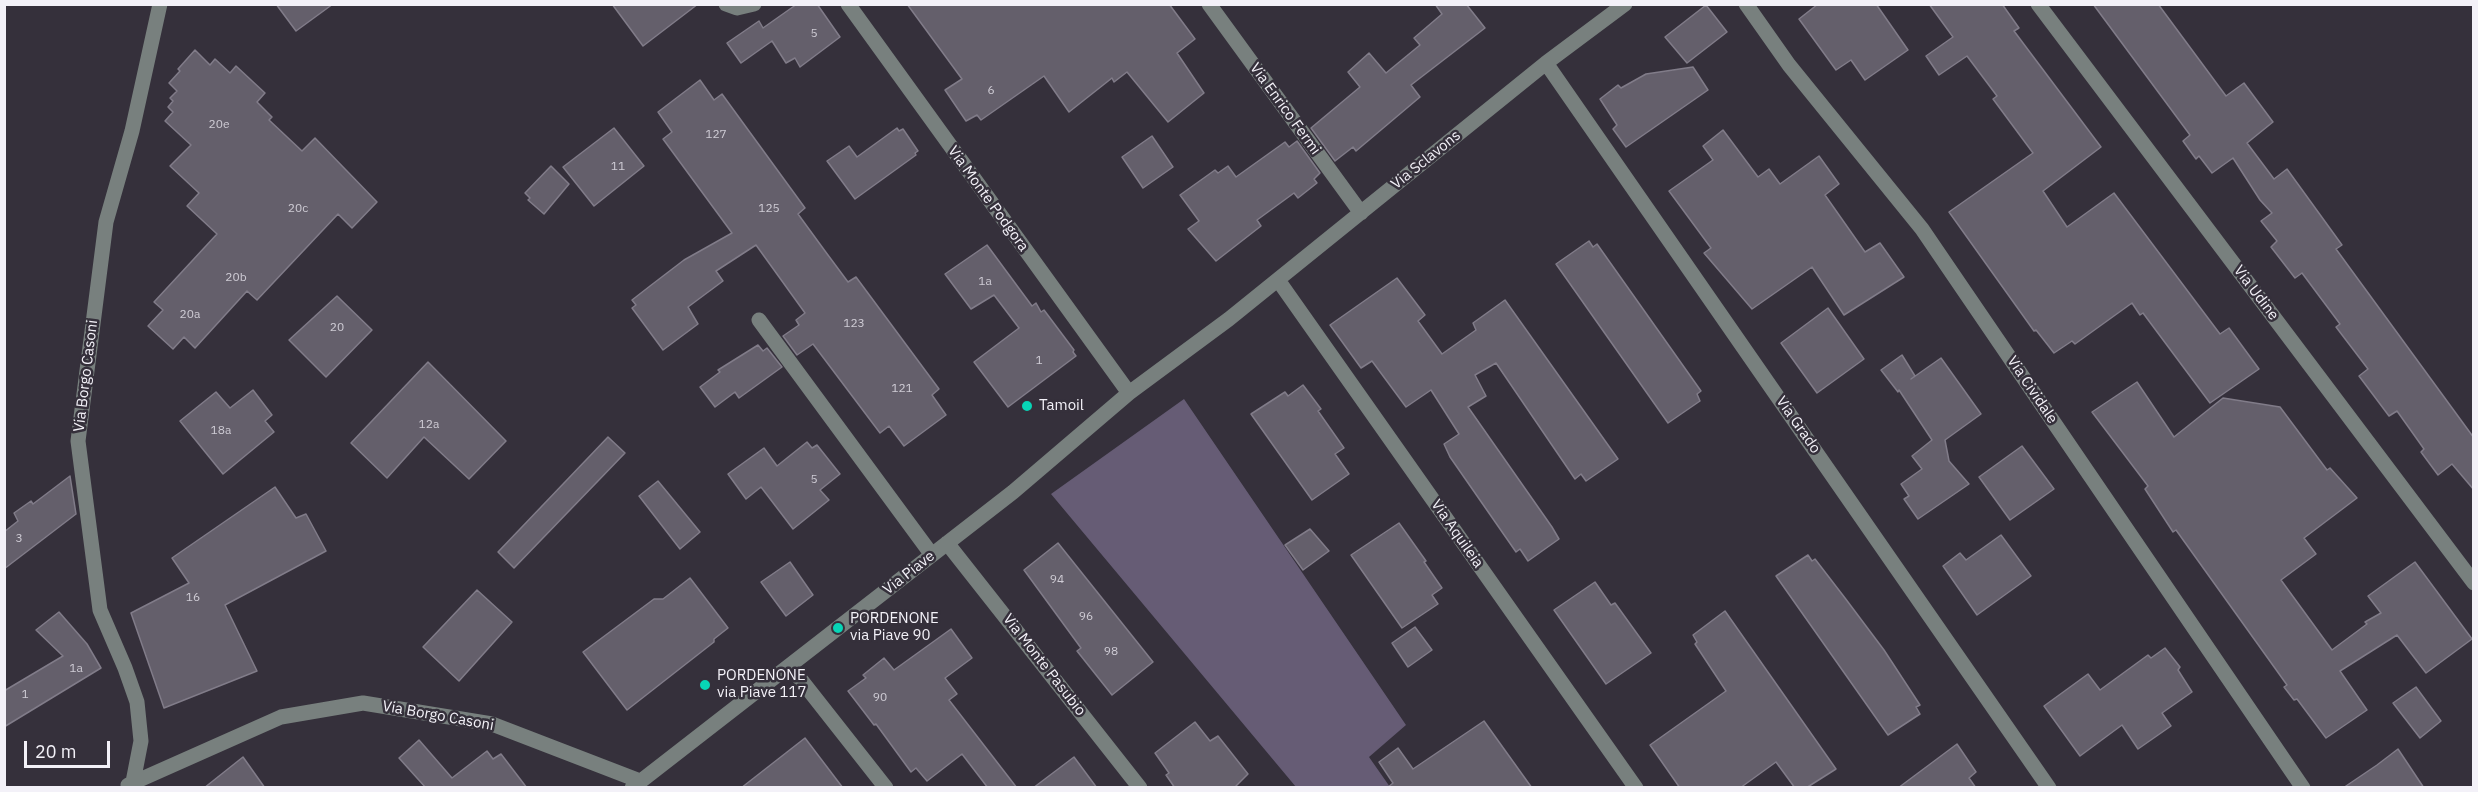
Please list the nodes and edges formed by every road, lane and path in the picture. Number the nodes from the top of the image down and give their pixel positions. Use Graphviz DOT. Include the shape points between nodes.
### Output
graph roads {
  1 [pos="160,4"];
  2 [pos="726,4"];
  3 [pos="754,4"];
  4 [pos="848,4"];
  5 [pos="1209,4"];
  6 [pos="1625,4"];
  7 [pos="1746,4"];
  8 [pos="2038,4"];
  9 [pos="1546,63"];
  10 [pos="1360,213"];
  11 [pos="1278,280"];
  12 [pos="759,320"];
  13 [pos="1183,353"];
  14 [pos="1129,393"];
  15 [pos="947,543"];
  16 [pos="932,555"];
  17 [pos="2474,583"];
  18 [pos="790,666"];
  19 [pos="636,784"];
  20 [pos="129,785"];
  21 [pos="886,788"];
  22 [pos="1140,788"];
  23 [pos="1636,788"];
  24 [pos="2049,788"];
  25 [pos="2303,788"];
  1 -- 20 [label="street, Via Borgo Casoni" via="132,131 106,222 78,441 100,610 137,702 141,741"];
  2 -- 3 [label="street" via="737,8"];
  4 -- 14 [label="street, Via Monte Podgora"];
  5 -- 10 [label="street, Via Enrico Fermi"];
  6 -- 9 [label="street, Via Sclavons"];
  7 -- 25 [label="street, Via Cividale" via="1789,64 1922,229"];
  8 -- 17 [label="street, Via Udine"];
  9 -- 10 [label="street, Via Sclavons"];
  9 -- 24 [label="street, Via Grado"];
  10 -- 11 [label="street, Via Sclavons"];
  11 -- 13 [label="street, Via Sclavons"];
  11 -- 23 [label="street, Via Aquileia"];
  12 -- 16 [label="street"];
  13 -- 14 [label="street, Via Piave"];
  14 -- 15 [label="street, Via Piave" via="1014,492"];
  15 -- 16 [label="street, Via Piave"];
  15 -- 22 [label="street, Via Monte Pasubio"];
  16 -- 18 [label="street, Via Piave"];
  18 -- 19 [label="street, Via Piave"];
  18 -- 21 [label="street"];
  19 -- 20 [label="street, Via Borgo Casoni" via="492,724 363,703 281,717"];
}
